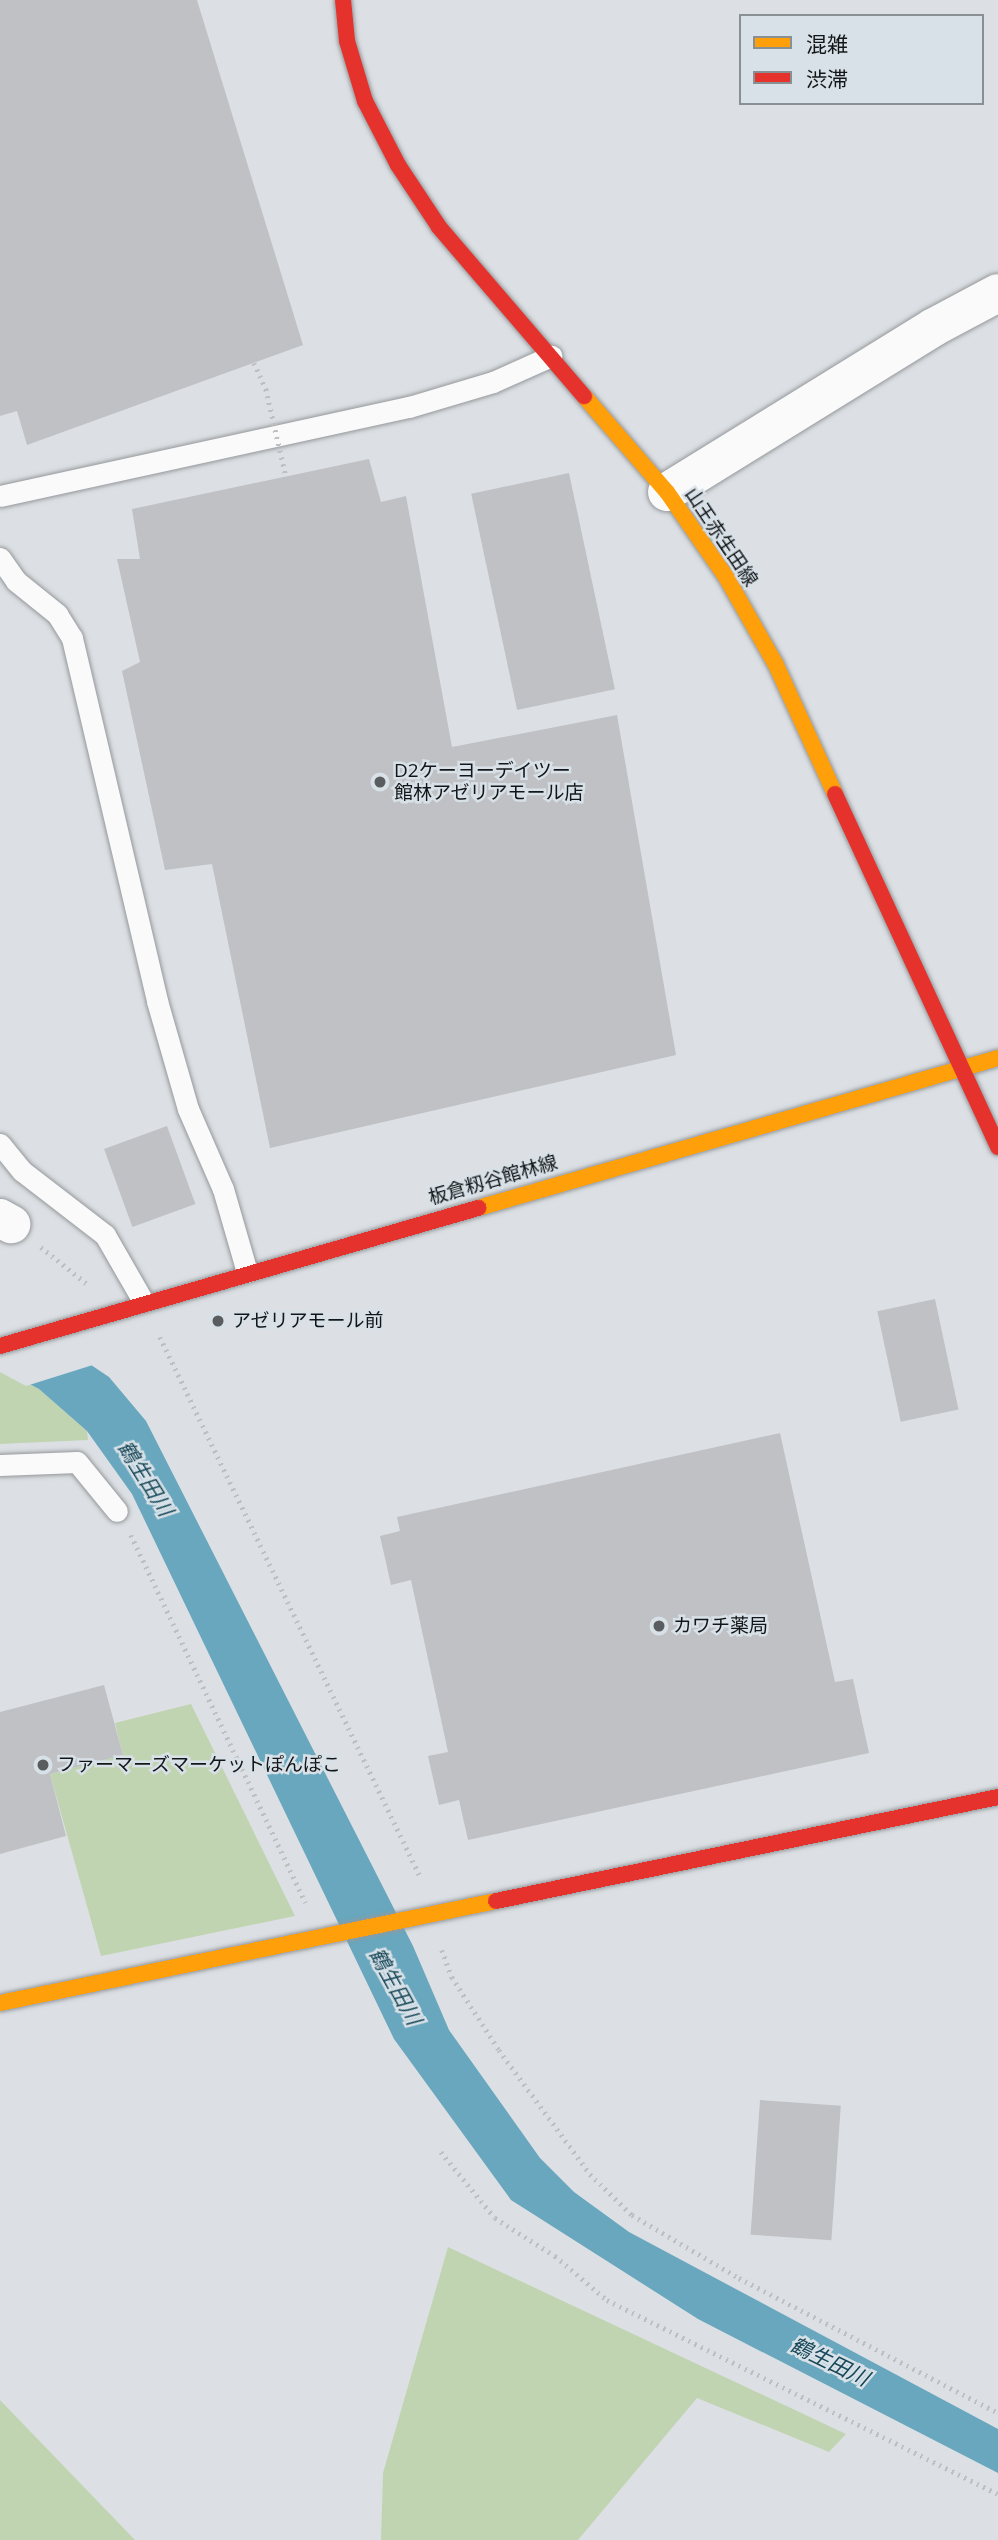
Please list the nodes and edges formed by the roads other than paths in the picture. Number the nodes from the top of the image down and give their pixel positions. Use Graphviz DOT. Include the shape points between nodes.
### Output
graph roads {
  1 [pos="343,0"];
  2 [pos="998,293"];
  3 [pos="551,356"];
  4 [pos="667,492"];
  5 [pos="0,496"];
  6 [pos="0,558"];
  7 [pos="998,1058"];
  8 [pos="962,1067"];
  9 [pos="0,1144"];
  10 [pos="998,1147"];
  11 [pos="247,1272"];
  12 [pos="144,1301"];
  13 [pos="0,1346"];
  14 [pos="0,1465"];
  15 [pos="117,1511"];
  16 [pos="998,1797"];
  17 [pos="0,2003"];
  1 -- 3 [label="main road, 山王赤生田線" via="347,41 365,102 398,165 439,227"];
  2 -- 4 [label="street" via="934,327"];
  3 -- 4 [label="main road, 山王赤生田線"];
  3 -- 5 [label="lane" via="493,382 409,407"];
  4 -- 8 [label="main road, 山王赤生田線" via="726,577 776,665"];
  6 -- 11 [label="lane" via="16,580 57,614 72,638 157,1001 188,1109 223,1189"];
  7 -- 8 [label="main road, 板倉籾谷館林線"];
  8 -- 10 [label="main road, 山王赤生田線"];
  8 -- 11 [label="main road, 板倉籾谷館林線"];
  9 -- 12 [label="lane" via="22,1171 105,1235"];
  11 -- 12 [label="main road, 板倉籾谷館林線"];
  12 -- 13 [label="main road, 板倉籾谷館林線"];
  14 -- 15 [label="lane" via="77,1462"];
  16 -- 17 [label="main road"];
}
